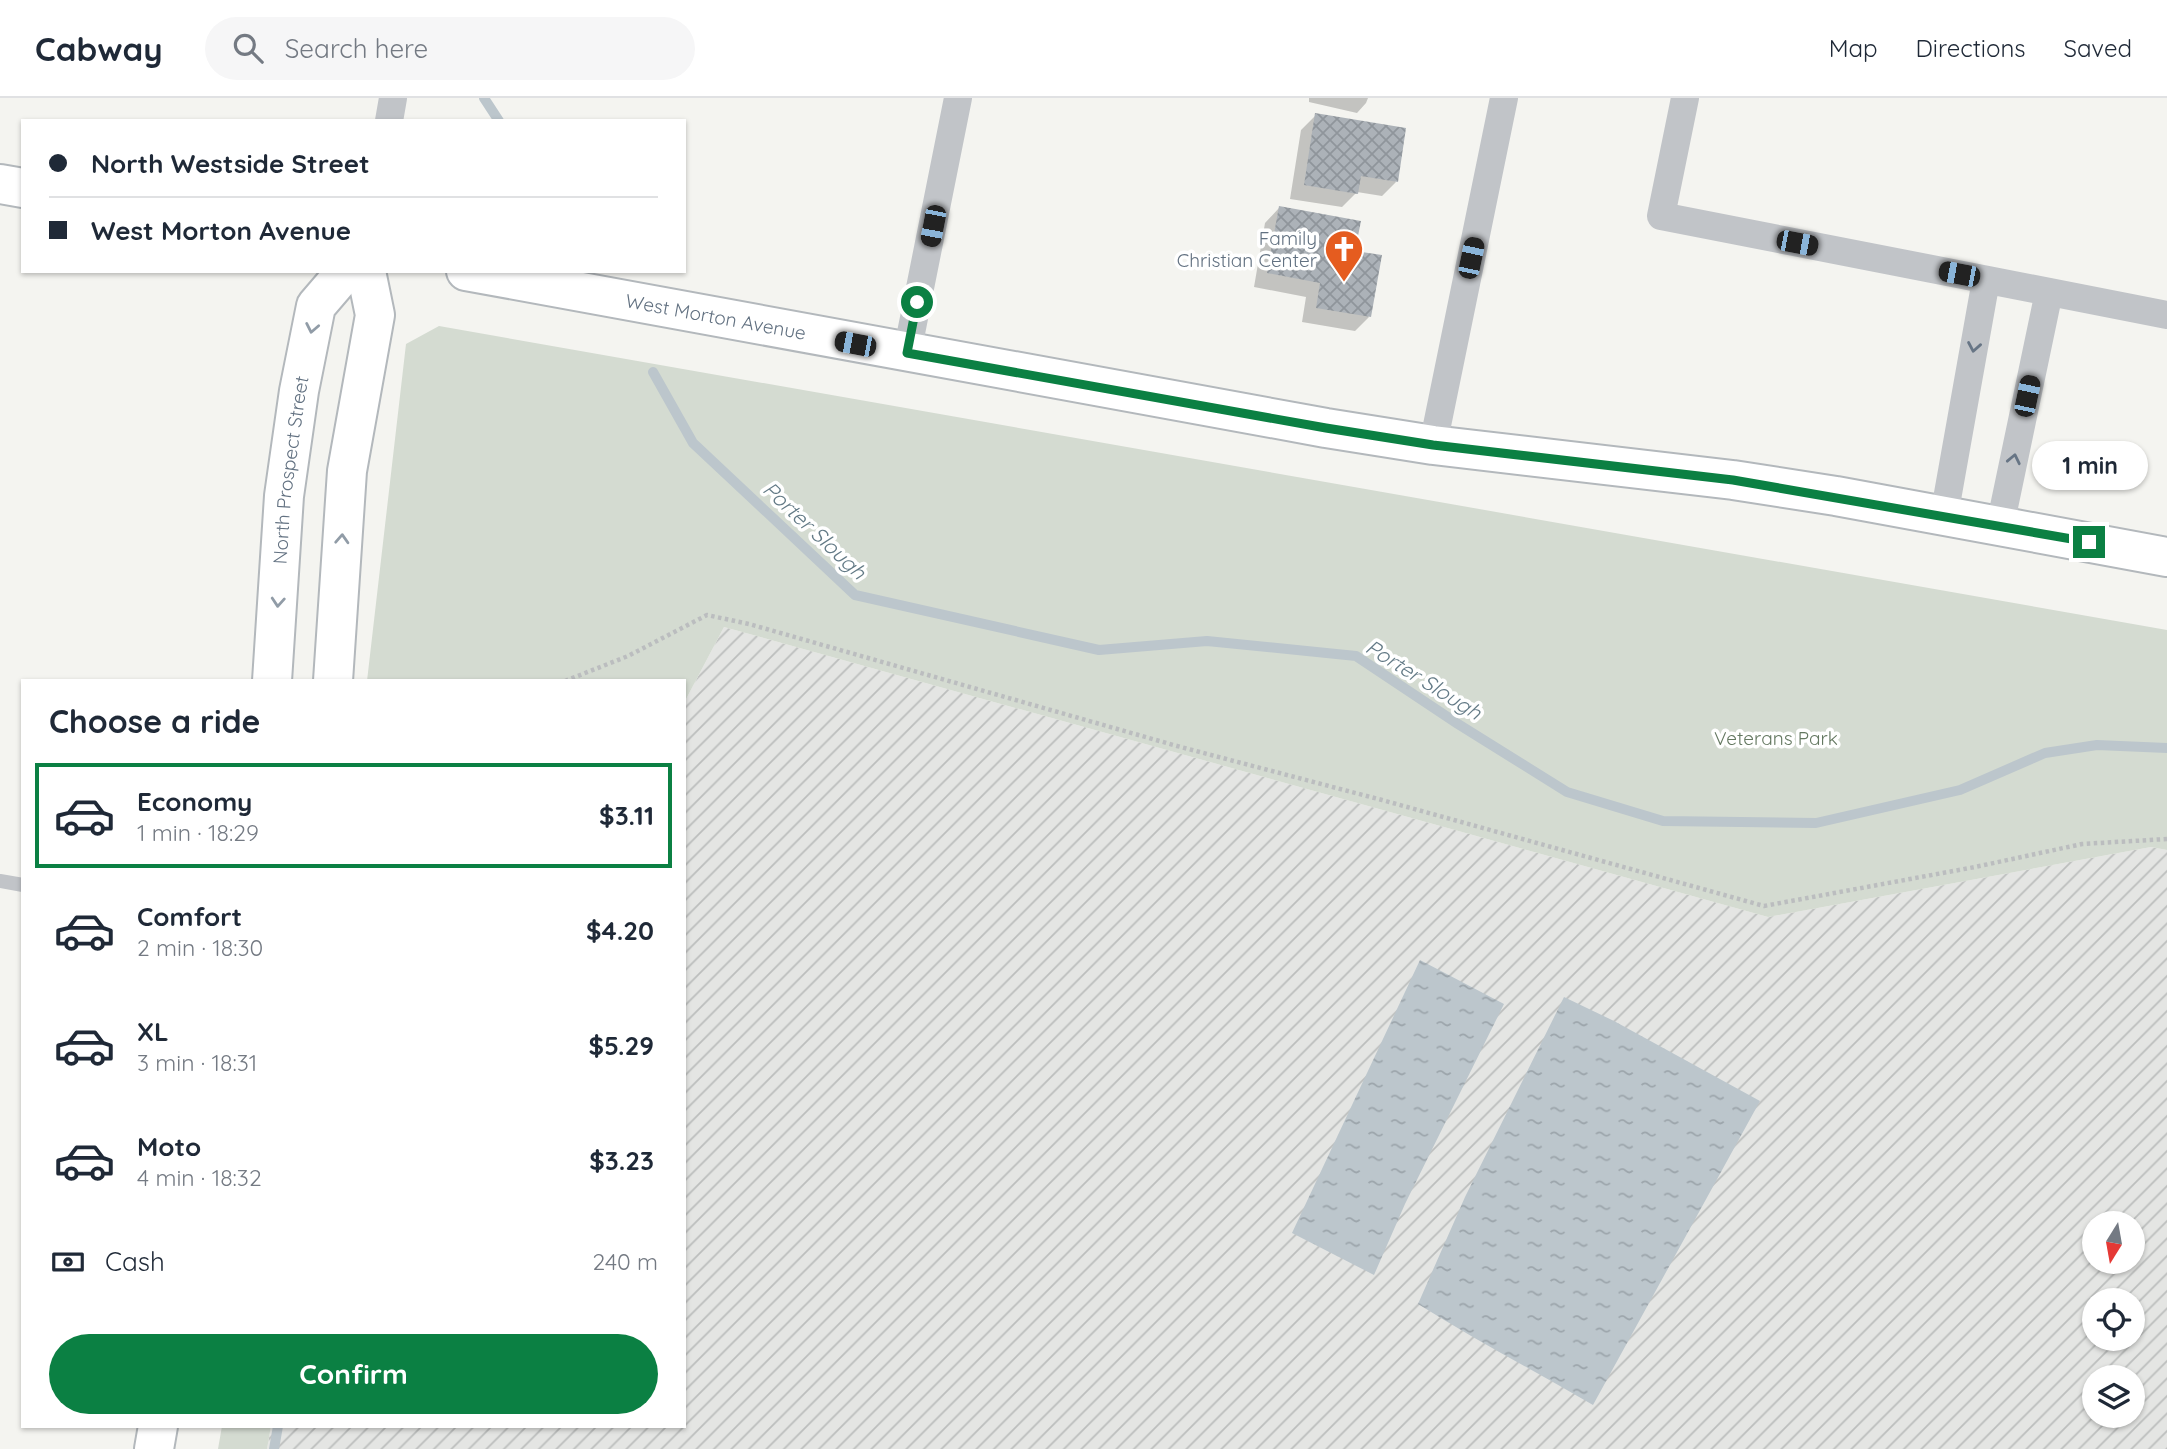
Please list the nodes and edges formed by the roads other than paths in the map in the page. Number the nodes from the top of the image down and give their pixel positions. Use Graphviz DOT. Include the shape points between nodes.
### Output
graph roads {
  1 [pos="393,98"];
  2 [pos="958,98"];
  3 [pos="1504,98"];
  4 [pos="1685,98"];
  5 [pos="389,119"];
  6 [pos="0,184"];
  7 [pos="21,188"];
  8 [pos="344,273"];
  9 [pos="366,273"];
  10 [pos="477,273"];
  11 [pos="1986,280"];
  12 [pos="2049,292"];
  13 [pos="2167,315"];
  14 [pos="907,353"];
  15 [pos="1433,445"];
  16 [pos="1944,516"];
  17 [pos="2000,526"];
  18 [pos="2167,557"];
  19 [pos="272,679"];
  20 [pos="332,679"];
  21 [pos="0,881"];
  22 [pos="21,885"];
  23 [pos="158,1428"];
  24 [pos="154,1449"];
  1 -- 5 [label="street"];
  2 -- 14 [label="street"];
  3 -- 15 [label="street"];
  4 -- 11 [label="street" via="1661,216"];
  6 -- 7 [label="main road"];
  8 -- 19 [label="main road, North Prospect Street, one-way" via="316,306 299,391 284,496"];
  20 -- 9 [label="main road, one-way" via="347,471 375,315"];
  10 -- 14 [label="main road, West Morton Avenue"];
  11 -- 12 [label="street"];
  11 -- 16 [label="street, one-way"];
  12 -- 13 [label="street"];
  17 -- 12 [label="street, one-way"];
  14 -- 15 [label="main road, West Morton Avenue"];
  15 -- 16 [label="main road, West Morton Avenue" via="1733,480"];
  16 -- 17 [label="main road, West Morton Avenue"];
  17 -- 18 [label="main road, West Morton Avenue"];
  21 -- 22 [label="lane"];
  23 -- 24 [label="main road"];
}
